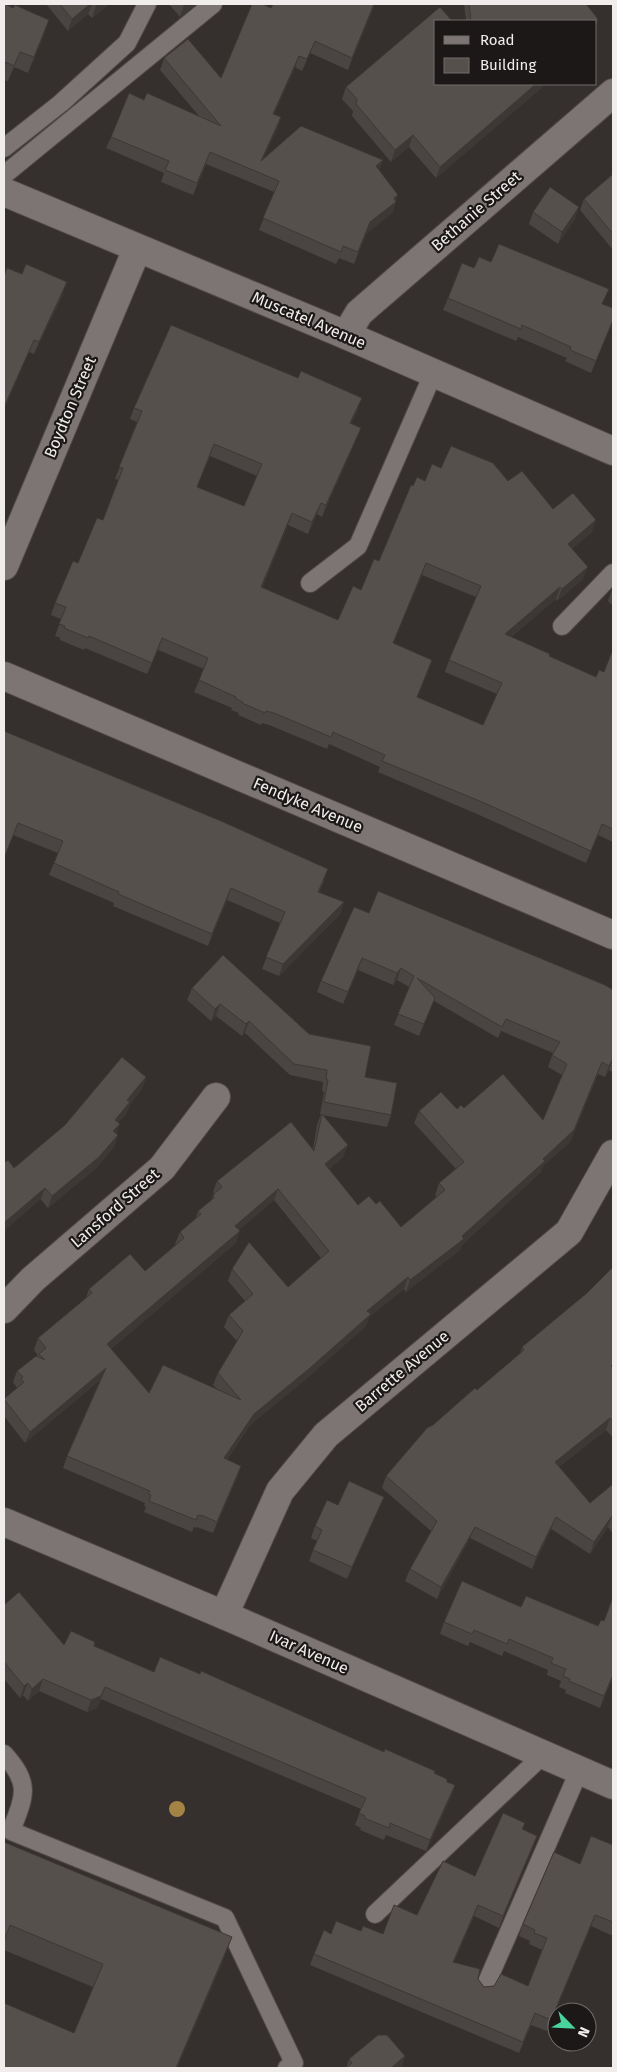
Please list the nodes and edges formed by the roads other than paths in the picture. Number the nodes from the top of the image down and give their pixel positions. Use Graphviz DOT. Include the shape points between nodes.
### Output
graph roads {
  1 [pos="147,4"];
  2 [pos="213,4"];
  3 [pos="613,93"];
  4 [pos="4,148"];
  5 [pos="4,175"];
  6 [pos="4,192"];
  7 [pos="137,249"];
  8 [pos="346,335"];
  9 [pos="433,374"];
  10 [pos="613,449"];
  11 [pos="4,566"];
  12 [pos="613,573"];
  13 [pos="310,583"];
  14 [pos="562,626"];
  15 [pos="4,676"];
  16 [pos="613,935"];
  17 [pos="216,1098"];
  18 [pos="613,1154"];
  19 [pos="4,1309"];
  20 [pos="4,1522"];
  21 [pos="224,1615"];
  22 [pos="4,1754"];
  23 [pos="543,1755"];
  24 [pos="579,1771"];
  25 [pos="613,1785"];
  26 [pos="375,1914"];
  27 [pos="484,1989"];
  28 [pos="287,2068"];
  1 -- 4 [label="lane" via="127,42 61,103"];
  2 -- 5 [label="lane"];
  3 -- 8 [label="street, Bethanie Street" via="359,313"];
  6 -- 7 [label="street, Muscatel Avenue"];
  7 -- 8 [label="street, Muscatel Avenue"];
  7 -- 11 [label="street, Boydton Street"];
  8 -- 9 [label="street, Muscatel Avenue"];
  9 -- 10 [label="street, Muscatel Avenue"];
  9 -- 13 [label="lane" via="358,546"];
  12 -- 14 [label="lane"];
  15 -- 16 [label="street, Fendyke Avenue"];
  17 -- 19 [label="street, Lansford Street" via="162,1168 33,1279"];
  18 -- 21 [label="street, Barrette Avenue" via="568,1232 326,1435 280,1491"];
  20 -- 21 [label="street, Ivar Avenue"];
  21 -- 23 [label="street, Ivar Avenue"];
  22 -- 28 [label="lane" via="18,1770 24,1788 11,1831 224,1918 294,2062"];
  23 -- 24 [label="street, Ivar Avenue"];
  23 -- 26 [label="lane"];
  24 -- 25 [label="street, Ivar Avenue"];
  24 -- 27 [label="lane"];
}
